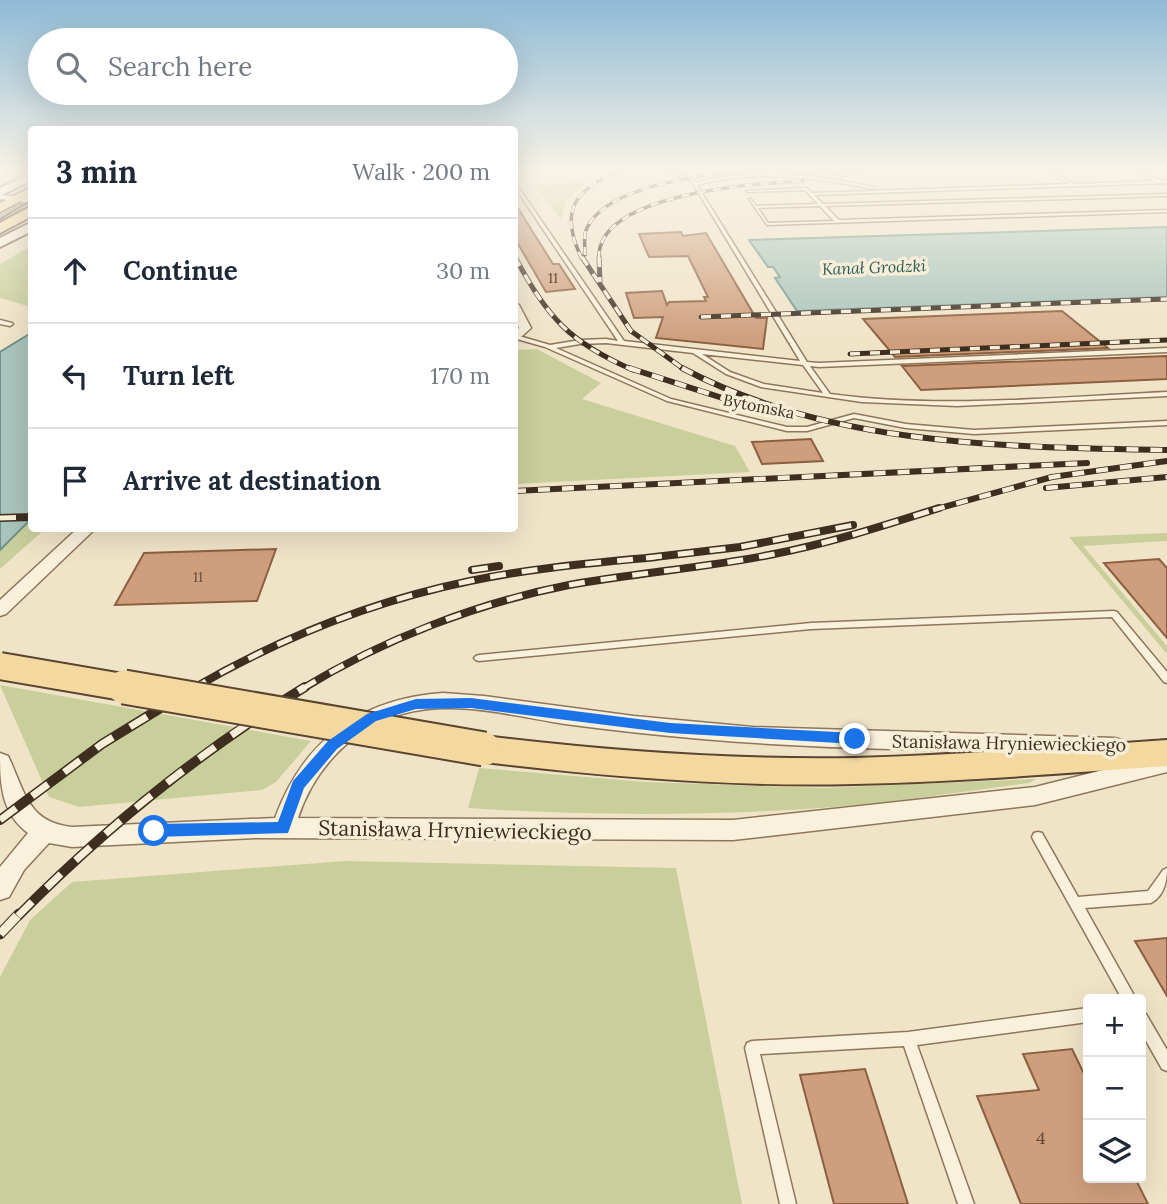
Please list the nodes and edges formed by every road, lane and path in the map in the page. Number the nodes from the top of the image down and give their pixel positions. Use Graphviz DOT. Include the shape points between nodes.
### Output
graph roads {
  1 [pos="544,227"];
  2 [pos="722,227"];
  3 [pos="28,228"];
  4 [pos="0,243"];
  5 [pos="518,313"];
  6 [pos="0,323"];
  7 [pos="9,324"];
  8 [pos="518,338"];
  9 [pos="518,339"];
  10 [pos="622,343"];
  11 [pos="551,347"];
  12 [pos="692,350"];
  13 [pos="1167,350"];
  14 [pos="806,364"];
  15 [pos="1167,394"];
  16 [pos="829,396"];
  17 [pos="1167,423"];
  18 [pos="84,532"];
  19 [pos="0,610"];
  20 [pos="480,658"];
  21 [pos="0,666"];
  22 [pos="1167,679"];
  23 [pos="1167,748"];
  24 [pos="1167,753"];
  25 [pos="0,762"];
  26 [pos="1167,763"];
  27 [pos="283,828"];
  28 [pos="43,833"];
  29 [pos="1038,837"];
  30 [pos="1167,874"];
  31 [pos="0,888"];
  32 [pos="1076,903"];
  33 [pos="1126,994"];
  34 [pos="1083,1016"];
  35 [pos="1146,1028"];
  36 [pos="908,1039"];
  37 [pos="1167,1064"];
  38 [pos="788,1204"];
  39 [pos="966,1204"];
  1 -- 10 [label="lane"];
  2 -- 14 [label="lane"];
  3 -- 4 [label="main road"];
  5 -- 8 [label="street, Bytomska" via="525,328"];
  6 -- 7 [label="lane"];
  9 -- 11 [label="lane, Bytomska"];
  10 -- 11 [label="lane" via="586,341"];
  10 -- 12 [label="lane"];
  11 -- 17 [label="lane, Bytomska" via="669,400 787,429 854,416 974,432"];
  12 -- 14 [label="lane"];
  12 -- 16 [label="lane" via="751,382"];
  13 -- 14 [label="lane"];
  14 -- 16 [label="lane"];
  15 -- 16 [label="lane" via="957,404"];
  18 -- 19 [label="street"];
  20 -- 22 [label="lane" via="811,626 1114,614"];
  21 -- 24 [label="main road, bridge" via="484,749 621,764 791,771 965,767"];
  23 -- 27 [label="street, Stanisława Hryniewieckiego" via="807,738 632,724 471,703 424,703 380,714 340,738 302,780"];
  25 -- 28 [label="street" via="24,817"];
  26 -- 27 [label="street, Stanisława Hryniewieckiego" via="1054,793 783,826 669,832"];
  27 -- 28 [label="street, Stanisława Hryniewieckiego" via="72,837"];
  28 -- 31 [label="street"];
  29 -- 32 [label="lane"];
  30 -- 32 [label="lane" via="1152,897"];
  32 -- 33 [label="lane"];
  34 -- 36 [label="lane"];
  35 -- 37 [label="lane"];
  36 -- 38 [label="lane" via="752,1048"];
  36 -- 39 [label="lane"];
}
